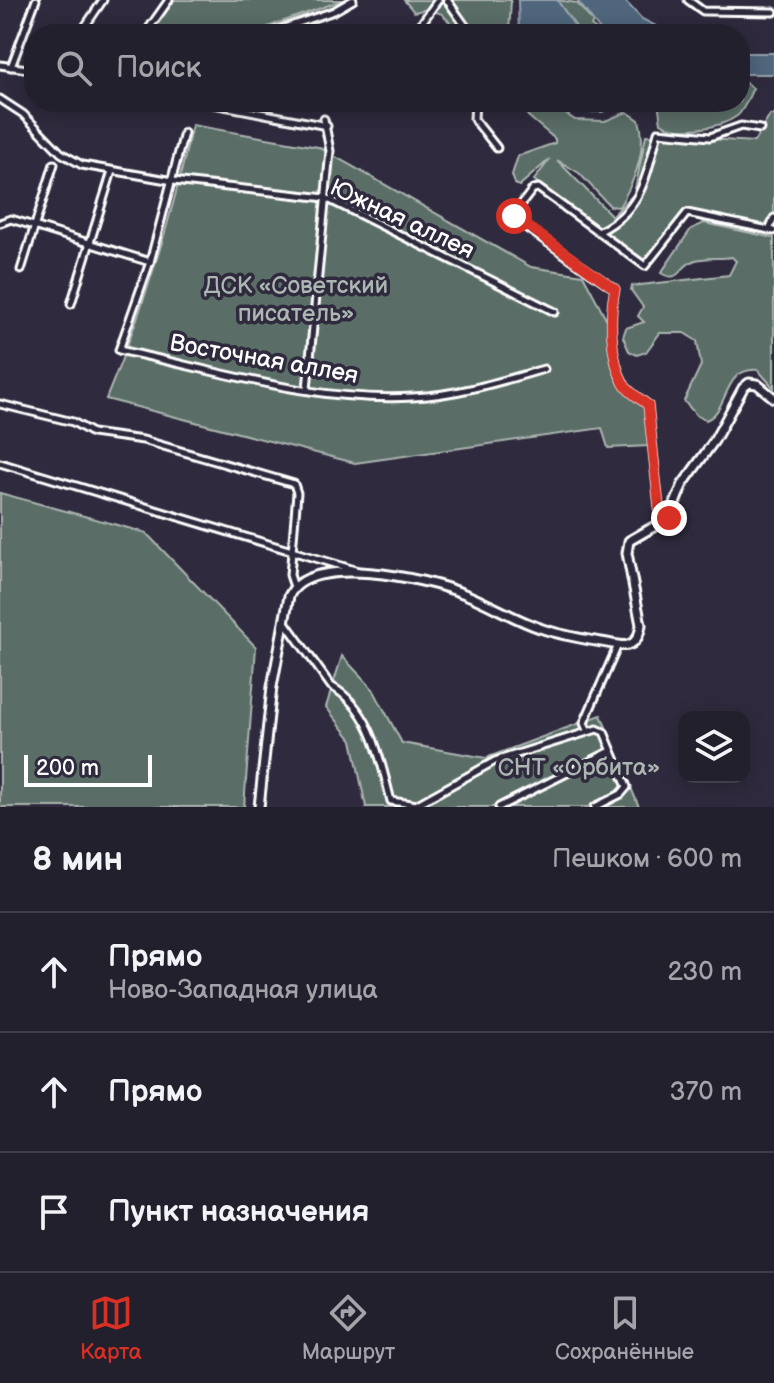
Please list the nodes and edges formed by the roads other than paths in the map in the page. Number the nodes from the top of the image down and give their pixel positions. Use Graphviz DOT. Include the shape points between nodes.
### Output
graph roads {
  1 [pos="36,0"];
  2 [pos="103,0"];
  3 [pos="169,0"];
  4 [pos="353,0"];
  5 [pos="438,0"];
  6 [pos="447,0"];
  7 [pos="688,0"];
  8 [pos="774,12"];
  9 [pos="27,24"];
  10 [pos="87,24"];
  11 [pos="152,24"];
  12 [pos="296,24"];
  13 [pos="421,24"];
  14 [pos="464,24"];
  15 [pos="24,32"];
  16 [pos="0,65"];
  17 [pos="11,67"];
  18 [pos="24,69"];
  19 [pos="0,99"];
  20 [pos="255,112"];
  21 [pos="474,112"];
  22 [pos="324,119"];
  23 [pos="328,126"];
  24 [pos="760,129"];
  25 [pos="184,133"];
  26 [pos="497,148"];
  27 [pos="54,164"];
  28 [pos="112,170"];
  29 [pos="175,181"];
  30 [pos="326,198"];
  31 [pos="774,218"];
  32 [pos="0,223"];
  33 [pos="34,226"];
  34 [pos="771,230"];
  35 [pos="600,231"];
  36 [pos="89,243"];
  37 [pos="150,262"];
  38 [pos="21,270"];
  39 [pos="71,304"];
  40 [pos="555,312"];
  41 [pos="544,369"];
  42 [pos="307,389"];
  43 [pos="774,398"];
  44 [pos="0,404"];
  45 [pos="0,463"];
  46 [pos="661,525"];
  47 [pos="292,551"];
  48 [pos="358,571"];
  49 [pos="294,587"];
  50 [pos="284,621"];
  51 [pos="618,645"];
  52 [pos="587,730"];
  53 [pos="611,751"];
  54 [pos="412,806"];
  55 [pos="259,807"];
  56 [pos="499,807"];
  57 [pos="595,807"];
  1 -- 9 [label="street"];
  2 -- 10 [label="street"];
  3 -- 11 [label="street"];
  4 -- 12 [label="street"];
  5 -- 13 [label="street"];
  6 -- 14 [label="street"];
  7 -- 8 [label="street" via="703,11"];
  15 -- 17 [label="street"];
  16 -- 17 [label="street"];
  17 -- 18 [label="street"];
  19 -- 28 [label="street, Южная аллея" via="23,114 61,153 82,165"];
  20 -- 23 [label="street"];
  21 -- 26 [label="street" via="474,119"];
  22 -- 23 [label="street"];
  23 -- 30 [label="street"];
  24 -- 35 [label="street" via="741,126 710,137 658,132 635,201 620,220"];
  25 -- 29 [label="street"];
  27 -- 33 [label="street"];
  28 -- 29 [label="street, Южная аллея"];
  28 -- 36 [label="street"];
  29 -- 30 [label="street, Южная аллея"];
  29 -- 37 [label="street"];
  30 -- 40 [label="street, Южная аллея"];
  30 -- 42 [label="street"];
  31 -- 34 [label="street"];
  32 -- 33 [label="street" via="11,219"];
  33 -- 36 [label="street"];
  33 -- 38 [label="street"];
  34 -- 35 [label="street" via="687,213 645,266"];
  35 -- 46 [label="street" via="538,188 514,214 515,220 615,289 613,333 624,385 648,405"];
  36 -- 37 [label="street"];
  36 -- 39 [label="street"];
  37 -- 42 [label="street, Восточная аллея" via="119,350"];
  41 -- 42 [label="street, Восточная аллея" via="452,393 413,397"];
  43 -- 46 [label="street" via="748,378"];
  44 -- 47 [label="street" via="294,484"];
  45 -- 47 [label="street"];
  46 -- 51 [label="street" via="629,541 641,625 634,642"];
  47 -- 48 [label="street"];
  47 -- 49 [label="street"];
  48 -- 49 [label="street"];
  48 -- 51 [label="street" via="450,588 539,628"];
  49 -- 50 [label="street"];
  50 -- 54 [label="street" via="375,736 391,801"];
  50 -- 55 [label="street"];
  51 -- 52 [label="street" via="584,723"];
  52 -- 53 [label="street" via="604,732"];
  52 -- 54 [label="street" via="495,761"];
  53 -- 56 [label="street"];
  53 -- 57 [label="street" via="627,787"];
}
